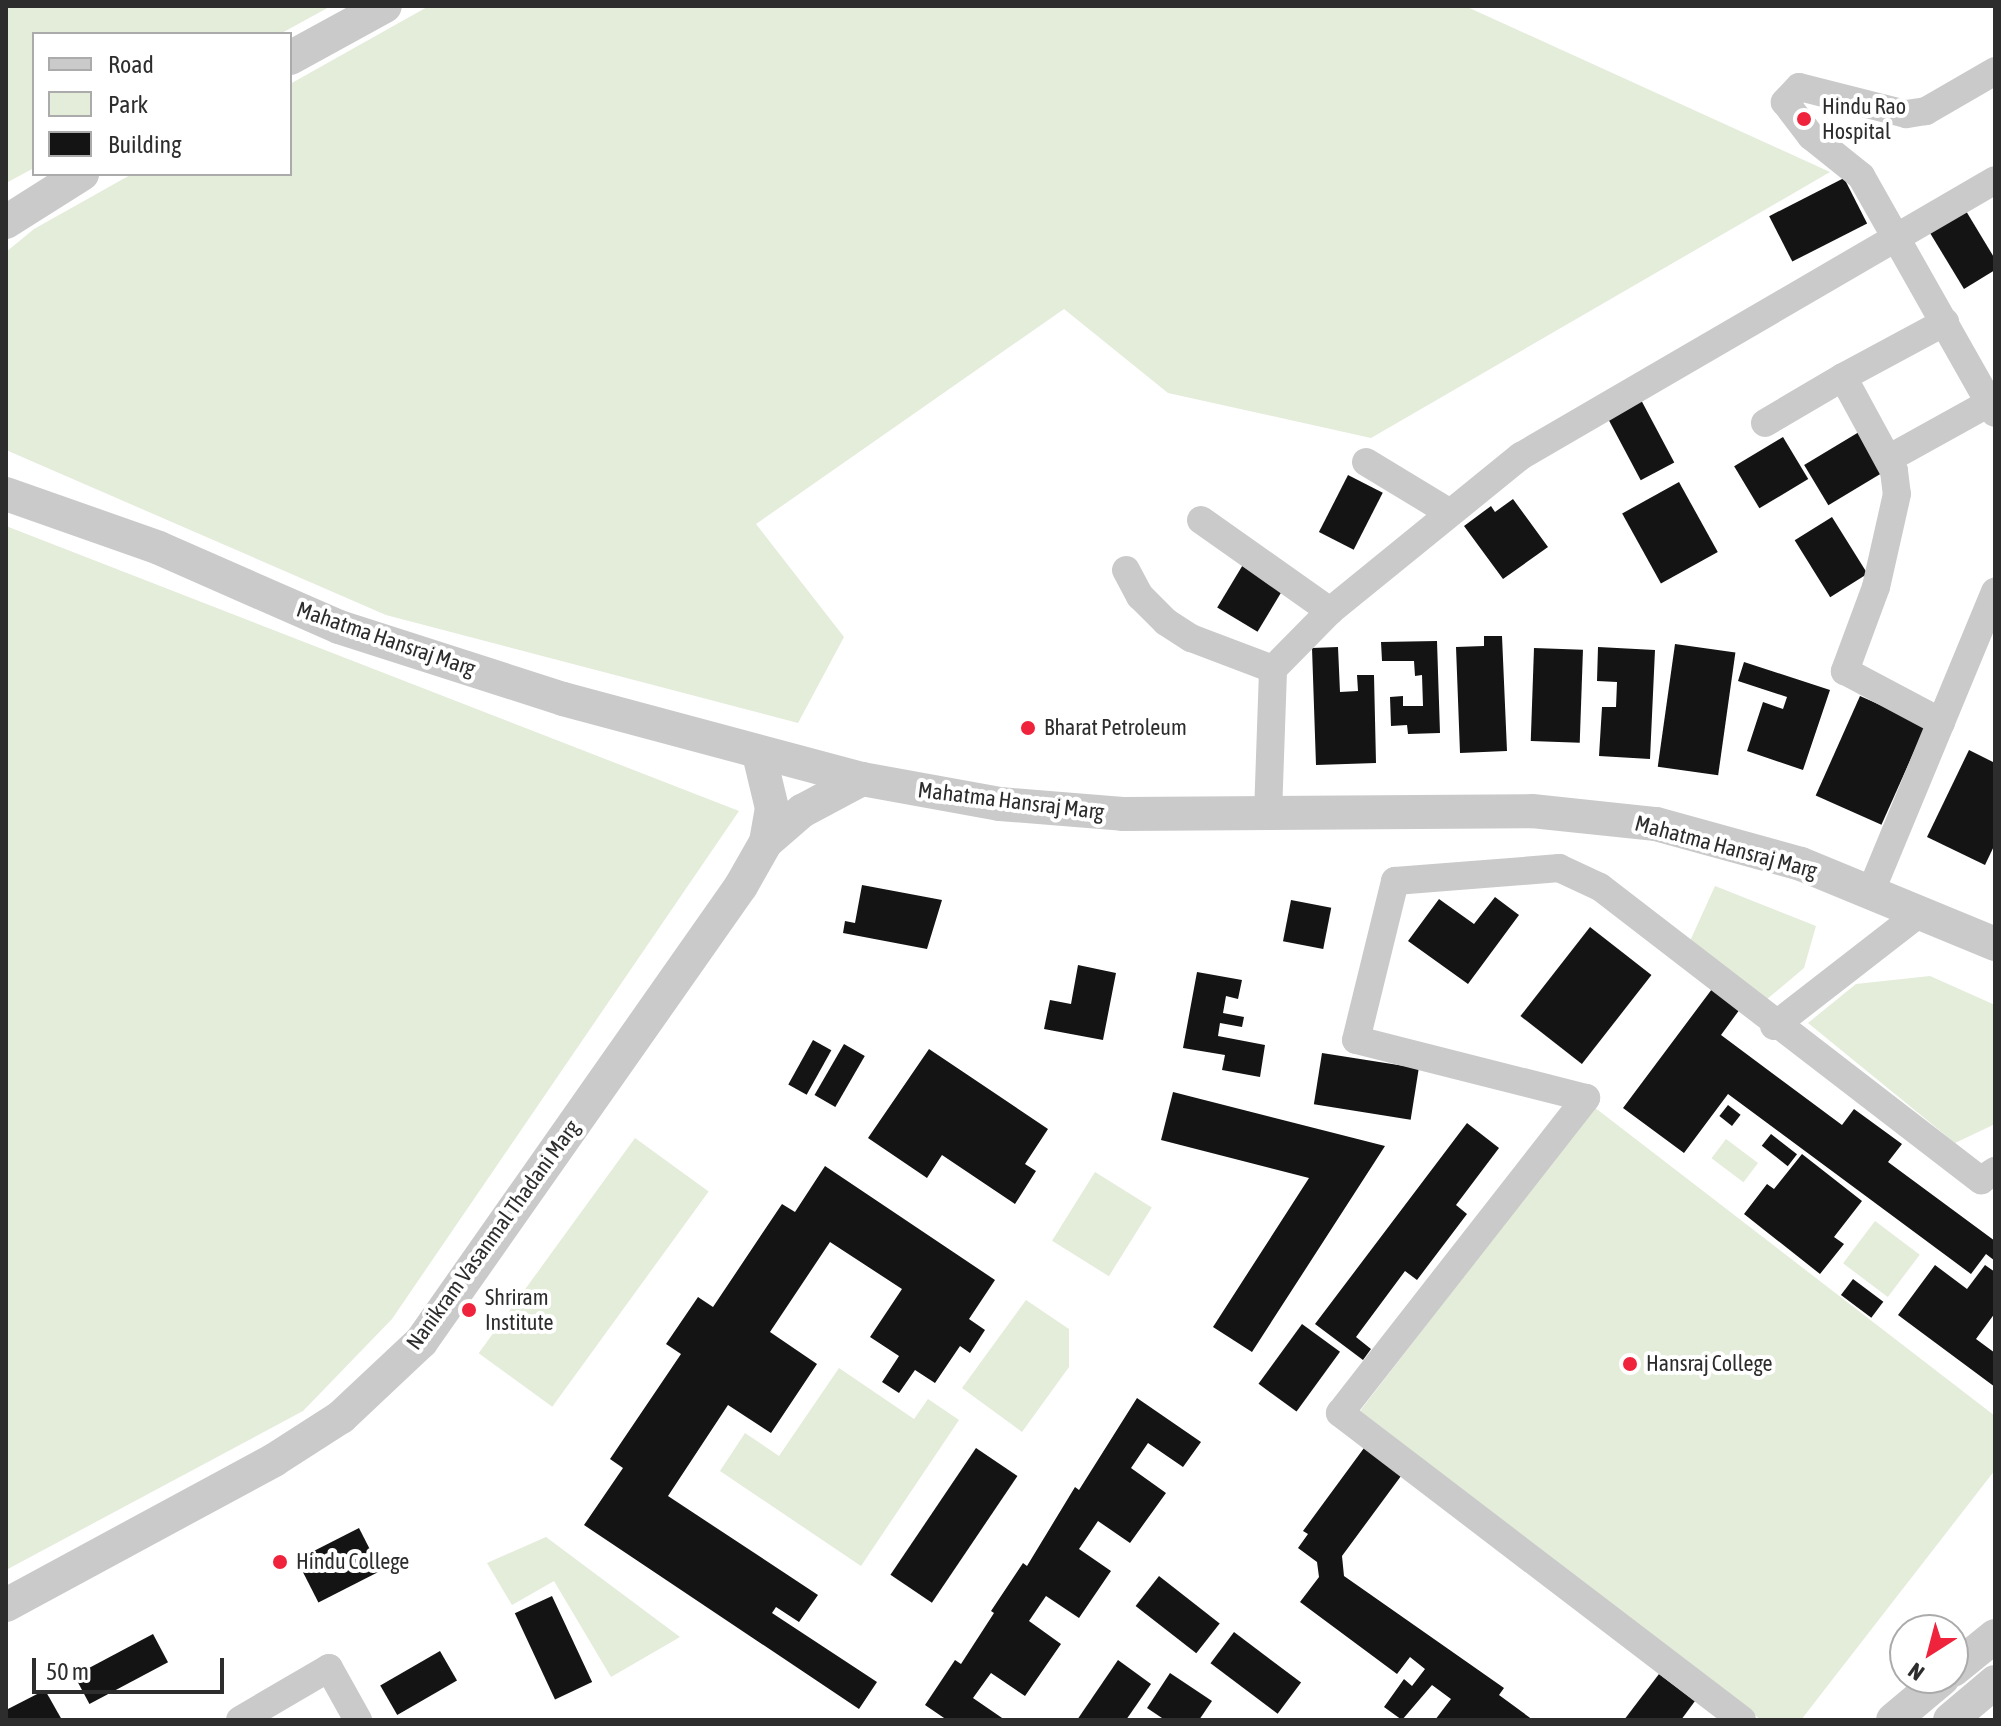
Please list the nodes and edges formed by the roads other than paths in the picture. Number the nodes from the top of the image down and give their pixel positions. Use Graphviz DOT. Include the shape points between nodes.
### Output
graph roads {
  1 [pos="385,6"];
  2 [pos="292,57"];
  3 [pos="1995,71"];
  4 [pos="79,176"];
  5 [pos="1995,180"];
  6 [pos="6,222"];
  7 [pos="1898,238"];
  8 [pos="1945,322"];
  9 [pos="1843,377"];
  10 [pos="1992,408"];
  11 [pos="1765,423"];
  12 [pos="1888,459"];
  13 [pos="1366,462"];
  14 [pos="6,494"];
  15 [pos="1447,511"];
  16 [pos="1201,520"];
  17 [pos="1126,570"];
  18 [pos="1995,592"];
  19 [pos="1330,611"];
  20 [pos="1273,669"];
  21 [pos="1941,722"];
  22 [pos="759,754"];
  23 [pos="862,779"];
  24 [pos="1268,814"];
  25 [pos="766,842"];
  26 [pos="1871,891"];
  27 [pos="1921,912"];
  28 [pos="1995,944"];
  29 [pos="1774,1026"];
  30 [pos="1995,1171"];
  31 [pos="6,1605"];
  32 [pos="1995,1636"];
  33 [pos="1995,1682"];
  34 [pos="1924,1700"];
  35 [pos="240,1720"];
  36 [pos="358,1720"];
  37 [pos="1742,1720"];
  38 [pos="1950,1720"];
  1 -- 2 [label="street"];
  3 -- 7 [label="street" via="1926,111 1906,114 1799,87 1787,94 1786,108 1861,176"];
  4 -- 6 [label="street"];
  5 -- 7 [label="street"];
  7 -- 8 [label="street"];
  7 -- 15 [label="street" via="1521,456"];
  8 -- 9 [label="street"];
  8 -- 10 [label="street"];
  9 -- 11 [label="street"];
  9 -- 12 [label="street"];
  10 -- 12 [label="street"];
  12 -- 21 [label="street" via="1897,494 1896,518 1845,671"];
  13 -- 15 [label="street"];
  14 -- 22 [label="street, Mahatma Hansraj Marg" via="159,548 339,627 563,699"];
  15 -- 19 [label="street"];
  16 -- 19 [label="street"];
  17 -- 20 [label="street" via="1140,596 1166,622 1191,638"];
  18 -- 21 [label="street"];
  19 -- 20 [label="street"];
  20 -- 24 [label="street"];
  21 -- 26 [label="street"];
  22 -- 23 [label="street, Mahatma Hansraj Marg"];
  22 -- 25 [label="street" via="772,808"];
  23 -- 24 [label="street, Mahatma Hansraj Marg" via="1000,804 1123,814"];
  23 -- 25 [label="street" via="802,811"];
  24 -- 26 [label="street, Mahatma Hansraj Marg" via="1532,811 1656,824 1801,864"];
  25 -- 31 [label="street, Nanikram Vasanmal Thadani Marg" via="741,886 421,1342 341,1417 274,1460"];
  26 -- 27 [label="street, Mahatma Hansraj Marg"];
  27 -- 28 [label="street, Mahatma Hansraj Marg"];
  27 -- 29 [label="street"];
  29 -- 30 [label="street" via="1981,1180"];
  29 -- 37 [label="street" via="1600,887 1559,868 1395,881 1356,1040 1586,1098 1340,1413"];
  32 -- 34 [label="street"];
  33 -- 38 [label="street"];
  35 -- 36 [label="street" via="329,1668"];
}
